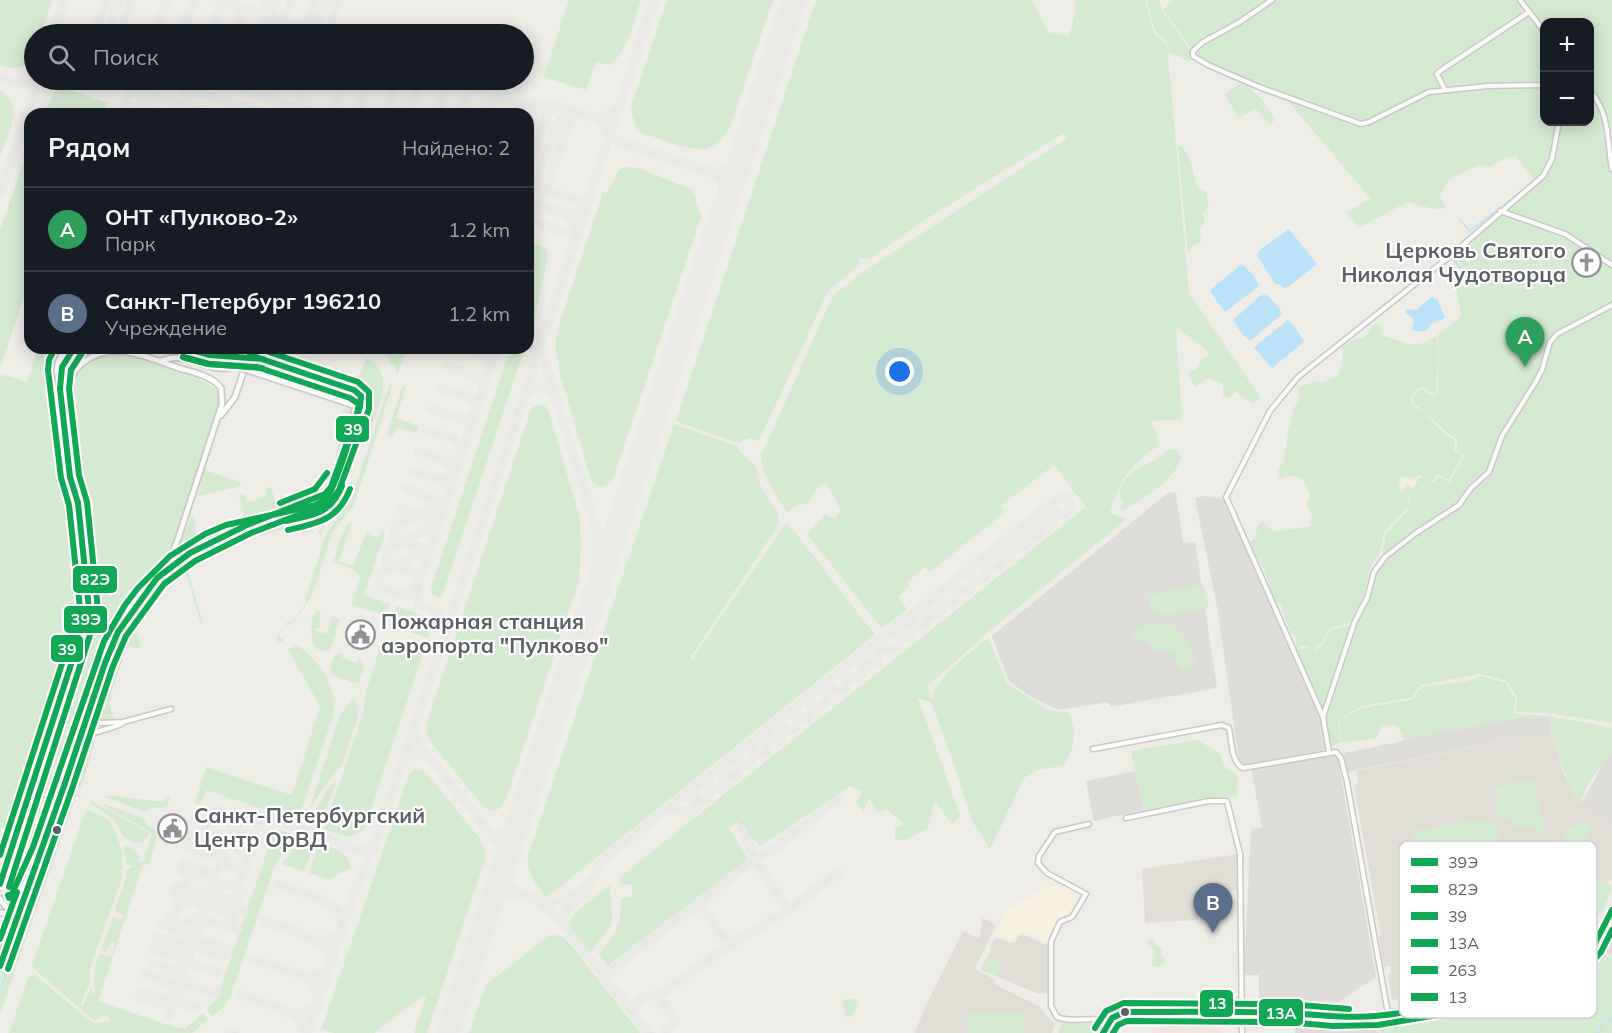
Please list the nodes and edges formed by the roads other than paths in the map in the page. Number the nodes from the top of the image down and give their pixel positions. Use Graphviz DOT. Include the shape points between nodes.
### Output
graph roads {
  1 [pos="1272,0"];
  2 [pos="1520,0"];
  3 [pos="1529,12"];
  4 [pos="1540,25"];
  5 [pos="1540,85"];
  6 [pos="1445,90"];
  7 [pos="1594,96"];
  8 [pos="1558,126"];
  9 [pos="1612,169"];
  10 [pos="1500,211"];
  11 [pos="1612,265"];
  12 [pos="1612,305"];
  13 [pos="62,354"];
  14 [pos="70,354"];
  15 [pos="101,354"];
  16 [pos="135,354"];
  17 [pos="206,354"];
  18 [pos="250,354"];
  19 [pos="210,355"];
  20 [pos="221,356"];
  21 [pos="158,361"];
  22 [pos="240,367"];
  23 [pos="60,388"];
  24 [pos="362,397"];
  25 [pos="216,422"];
  26 [pos="358,437"];
  27 [pos="78,503"];
  28 [pos="248,528"];
  29 [pos="157,578"];
  30 [pos="102,671"];
  31 [pos="171,709"];
  32 [pos="1323,717"];
  33 [pos="123,722"];
  34 [pos="1093,749"];
  35 [pos="1329,752"];
  36 [pos="69,767"];
  37 [pos="1126,818"];
  38 [pos="1089,824"];
  39 [pos="42,850"];
  40 [pos="0,884"];
  41 [pos="0,899"];
  42 [pos="1612,910"];
  43 [pos="0,913"];
  44 [pos="1597,939"];
  45 [pos="1,964"];
  46 [pos="1399,1012"];
  47 [pos="1241,1013"];
  48 [pos="1388,1014"];
  49 [pos="1108,1022"];
  50 [pos="1102,1033"];
  51 [pos="1242,1033"];
  1 -- 6 [label="street" via="1203,42 1193,56 1259,87 1361,124 1423,94"];
  2 -- 3 [label="street"];
  3 -- 4 [label="street"];
  3 -- 6 [label="street" via="1440,71 1437,75"];
  5 -- 6 [label="street"];
  7 -- 9 [label="street" via="1604,114"];
  8 -- 10 [label="street" via="1549,168"];
  10 -- 11 [label="street" via="1565,234"];
  10 -- 32 [label="street" via="1450,256 1298,377 1270,411 1226,497"];
  12 -- 32 [label="street" via="1557,334 1550,342 1542,370 1502,436 1489,471 1459,505 1416,532 1385,557 1374,572"];
  13 -- 23 [label="street" via="57,364"];
  14 -- 23 [label="street" via="62,368"];
  15 -- 27 [label="street" via="88,358 69,382"];
  16 -- 21 [label="street"];
  17 -- 19 [label="street"];
  18 -- 22 [label="street"];
  19 -- 20 [label="street, bridge"];
  19 -- 26 [label="street, bridge" via="259,358 354,390 369,404"];
  20 -- 22 [label="street, bridge" via="223,362"];
  21 -- 22 [label="street" via="177,357 221,369"];
  21 -- 25 [label="street" via="218,383 223,396"];
  22 -- 25 [label="street" via="236,397"];
  22 -- 26 [label="street, bridge" via="356,406 360,414"];
  23 -- 27 [label="street" via="70,477"];
  24 -- 28 [label="street" via="328,491"];
  25 -- 29 [label="street" via="178,539"];
  26 -- 28 [label="street" via="339,494 322,513"];
  27 -- 40 [label="street" via="88,615"];
  28 -- 29 [label="street" via="196,549"];
  29 -- 30 [label="street" via="118,632"];
  30 -- 33 [label="street" via="94,718 102,724"];
  30 -- 36 [label="street"];
  31 -- 33 [label="street"];
  32 -- 35 [label="street"];
  33 -- 36 [label="street" via="85,738"];
  34 -- 35 [label="street" via="1226,726 1237,765 1243,768"];
  35 -- 48 [label="street" via="1336,752 1341,758 1347,782"];
  36 -- 39 [label="street"];
  37 -- 47 [label="street" via="1227,801 1240,854"];
  38 -- 49 [label="street" via="1055,832 1038,863 1047,873 1086,894 1072,917 1060,922 1051,942 1053,1011 1063,1020"];
  39 -- 41 [label="street" via="17,904 6,907"];
  39 -- 45 [label="street"];
  42 -- 44 [label="street"];
  43 -- 45 [label="street" via="8,913 12,922"];
  46 -- 48 [label="street"];
  47 -- 48 [label="street" via="1340,1017"];
  47 -- 49 [label="street" via="1131,1012 1119,1013"];
  47 -- 51 [label="street"];
  49 -- 50 [label="street"];
}
